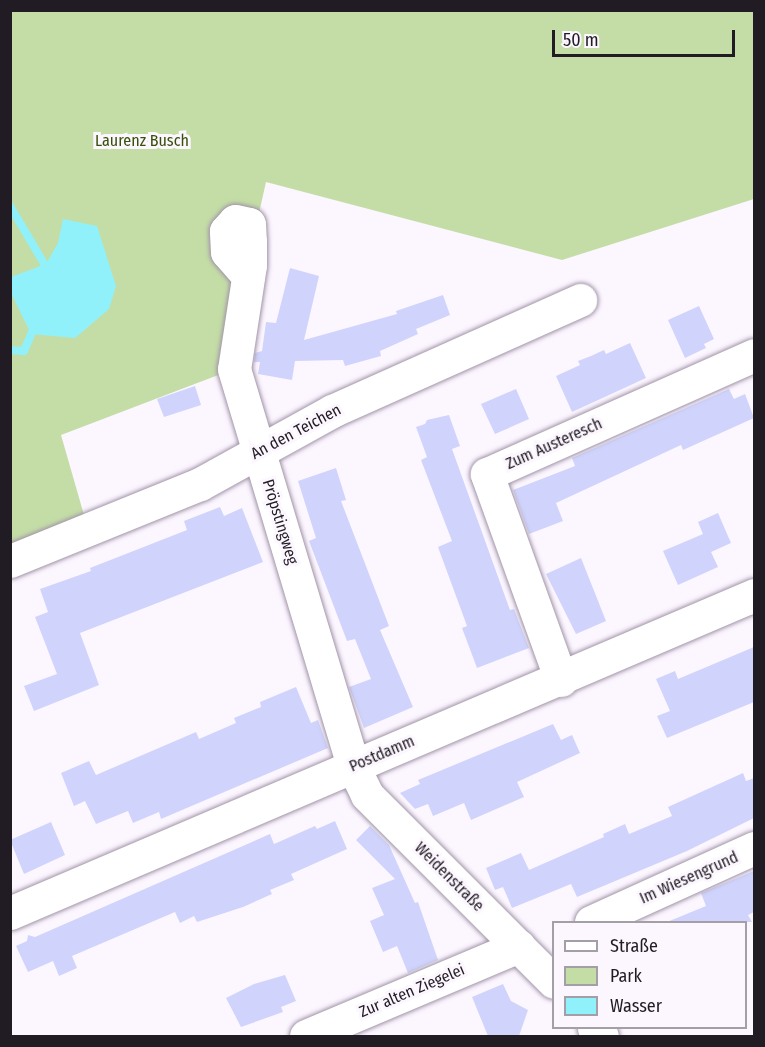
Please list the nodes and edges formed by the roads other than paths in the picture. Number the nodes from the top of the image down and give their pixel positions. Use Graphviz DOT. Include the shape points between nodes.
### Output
graph roads {
  1 [pos="248,276"];
  2 [pos="580,300"];
  3 [pos="754,355"];
  4 [pos="259,451"];
  5 [pos="10,561"];
  6 [pos="754,595"];
  7 [pos="561,680"];
  8 [pos="353,766"];
  9 [pos="754,848"];
  10 [pos="10,913"];
  11 [pos="593,921"];
  12 [pos="533,946"];
  13 [pos="552,979"];
  14 [pos="306,1036"];
  1 -- 4 [label="street, Pröpstingweg" via="234,369"];
  2 -- 4 [label="street, An den Teichen" via="332,411"];
  3 -- 7 [label="street, Zum Austeresch" via="487,474"];
  4 -- 5 [label="street, An den Teichen" via="200,484"];
  4 -- 8 [label="street, Pröpstingweg"];
  6 -- 7 [label="street, Postdamm"];
  7 -- 8 [label="street, Postdamm"];
  8 -- 10 [label="street, Postdamm"];
  8 -- 12 [label="street, Weidenstraße" via="367,795"];
  9 -- 11 [label="street, Im Wiesengrund"];
  12 -- 13 [label="street, Weidenstraße"];
  12 -- 14 [label="street, Zur alten Ziegelei"];
}
